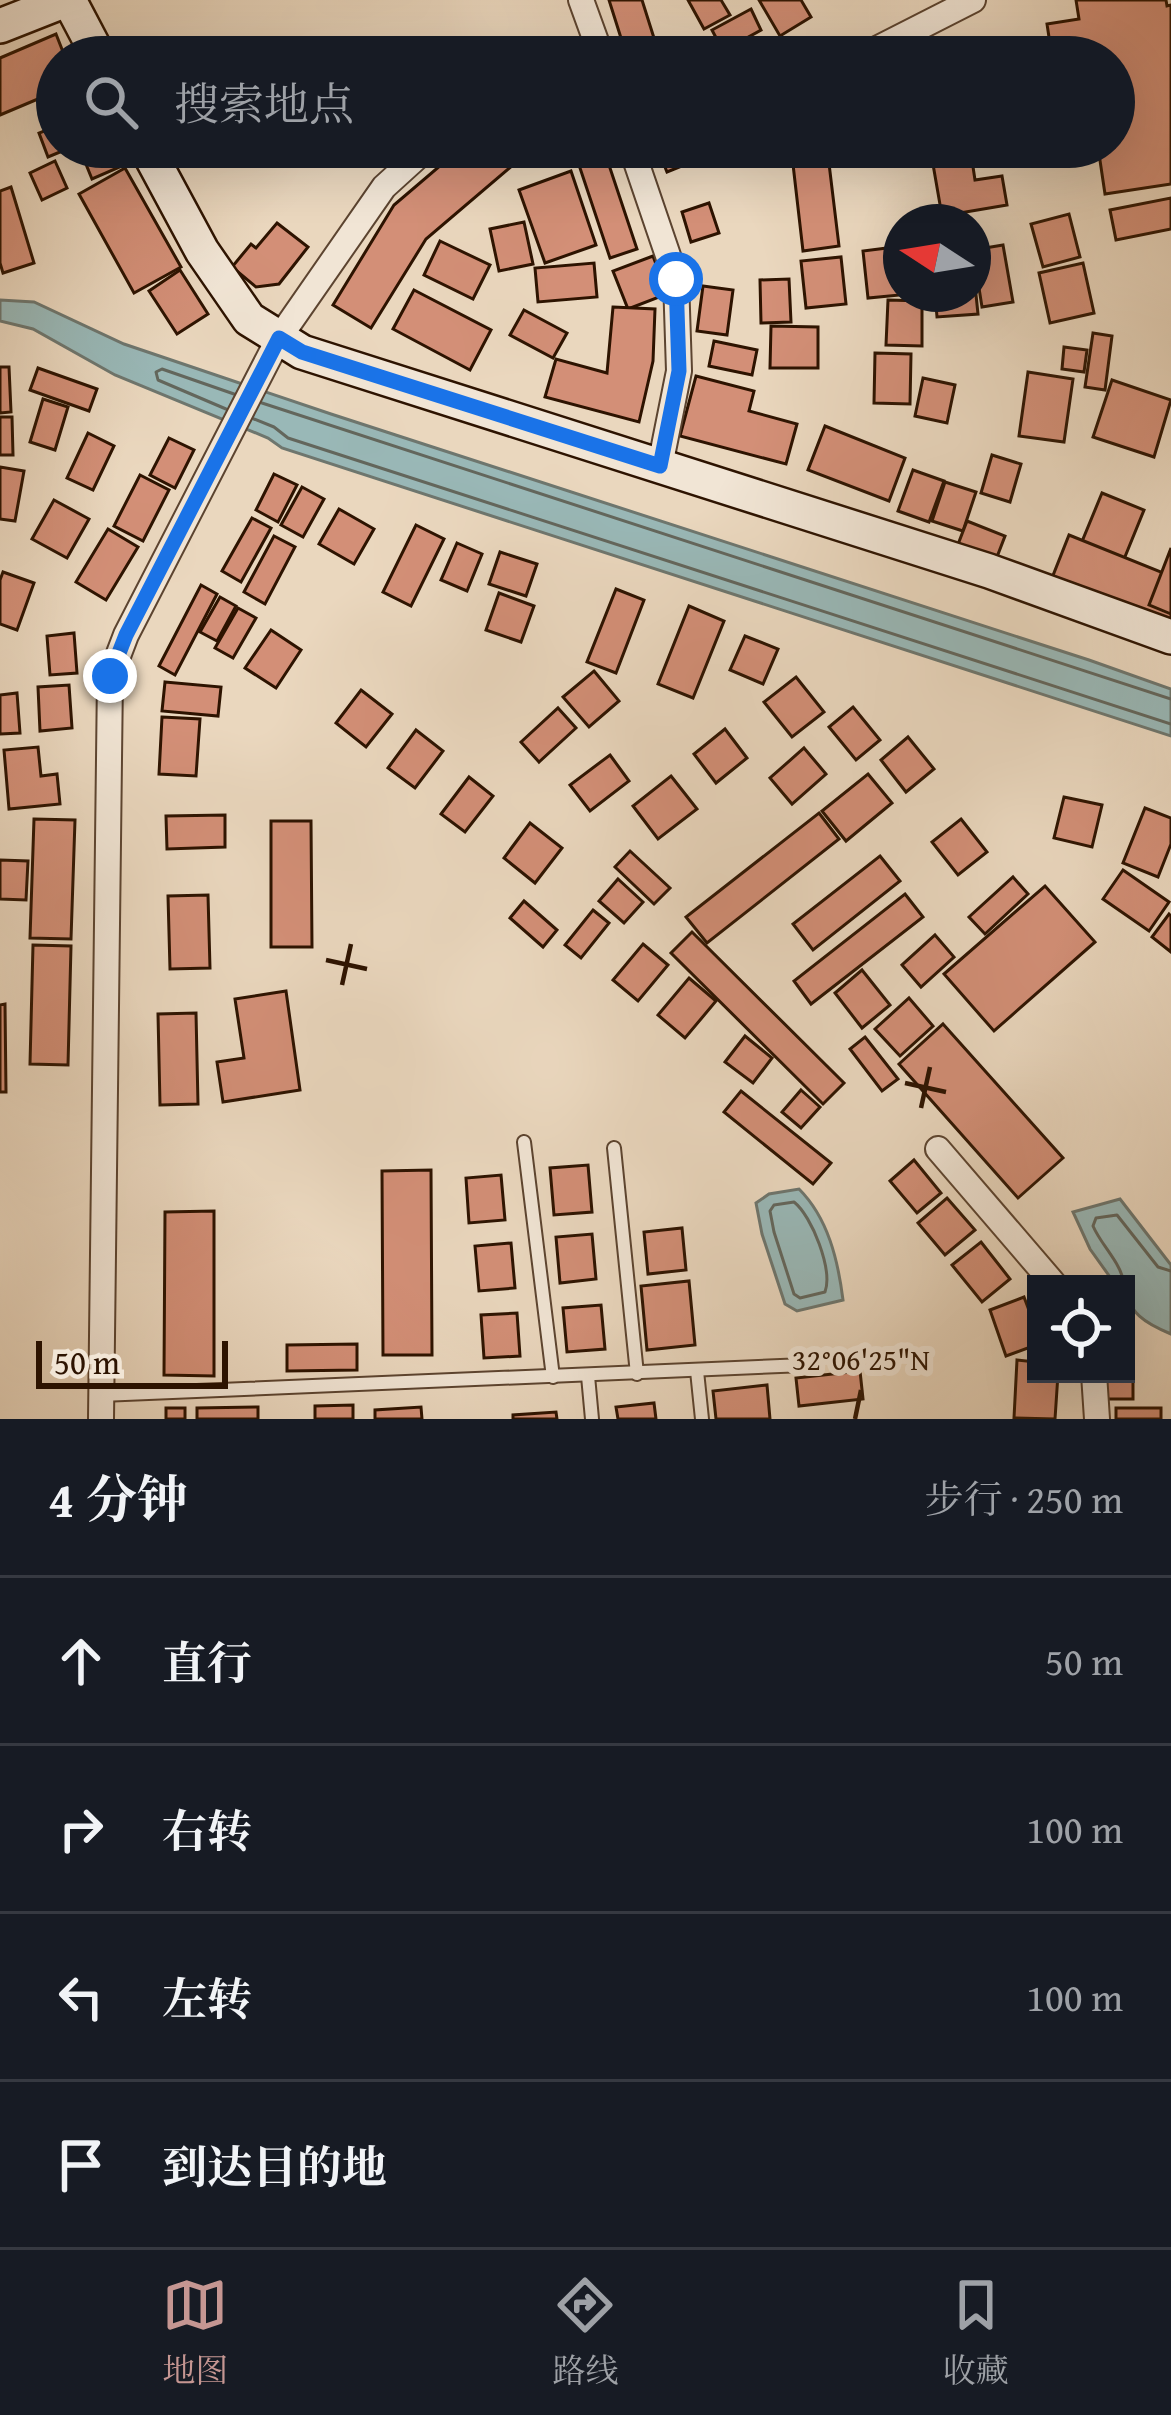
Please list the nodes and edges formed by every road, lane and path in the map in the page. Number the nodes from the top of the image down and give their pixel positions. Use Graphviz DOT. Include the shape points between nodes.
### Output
graph roads {
  1 [pos="68,0"];
  2 [pos="581,0"];
  3 [pos="973,0"];
  4 [pos="0,26"];
  5 [pos="88,36"];
  6 [pos="594,36"];
  7 [pos="902,36"];
  8 [pos="157,168"];
  9 [pos="405,168"];
  10 [pos="639,168"];
  11 [pos="279,338"];
  12 [pos="660,466"];
  13 [pos="1171,637"];
  14 [pos="524,1142"];
  15 [pos="614,1148"];
  16 [pos="938,1149"];
  17 [pos="1046,1275"];
  18 [pos="806,1365"];
  19 [pos="697,1372"];
  20 [pos="637,1374"];
  21 [pos="588,1376"];
  22 [pos="553,1377"];
  23 [pos="1095,1383"];
  24 [pos="101,1407"];
  25 [pos="592,1419"];
  26 [pos="702,1419"];
  27 [pos="1097,1419"];
  1 -- 4 [label="street"];
  1 -- 5 [label="street"];
  2 -- 6 [label="street"];
  3 -- 7 [label="street"];
  8 -- 11 [label="street" via="249,320"];
  9 -- 11 [label="street"];
  10 -- 12 [label="street" via="676,279 679,371"];
  11 -- 12 [label="street"];
  11 -- 24 [label="street" via="110,676"];
  12 -- 13 [label="street"];
  14 -- 22 [label="lane"];
  15 -- 20 [label="lane"];
  16 -- 17 [label="street"];
  18 -- 19 [label="lane"];
  19 -- 20 [label="lane"];
  19 -- 26 [label="lane"];
  20 -- 21 [label="lane"];
  21 -- 22 [label="lane"];
  21 -- 25 [label="lane"];
  22 -- 24 [label="lane"];
  23 -- 27 [label="street"];
}
